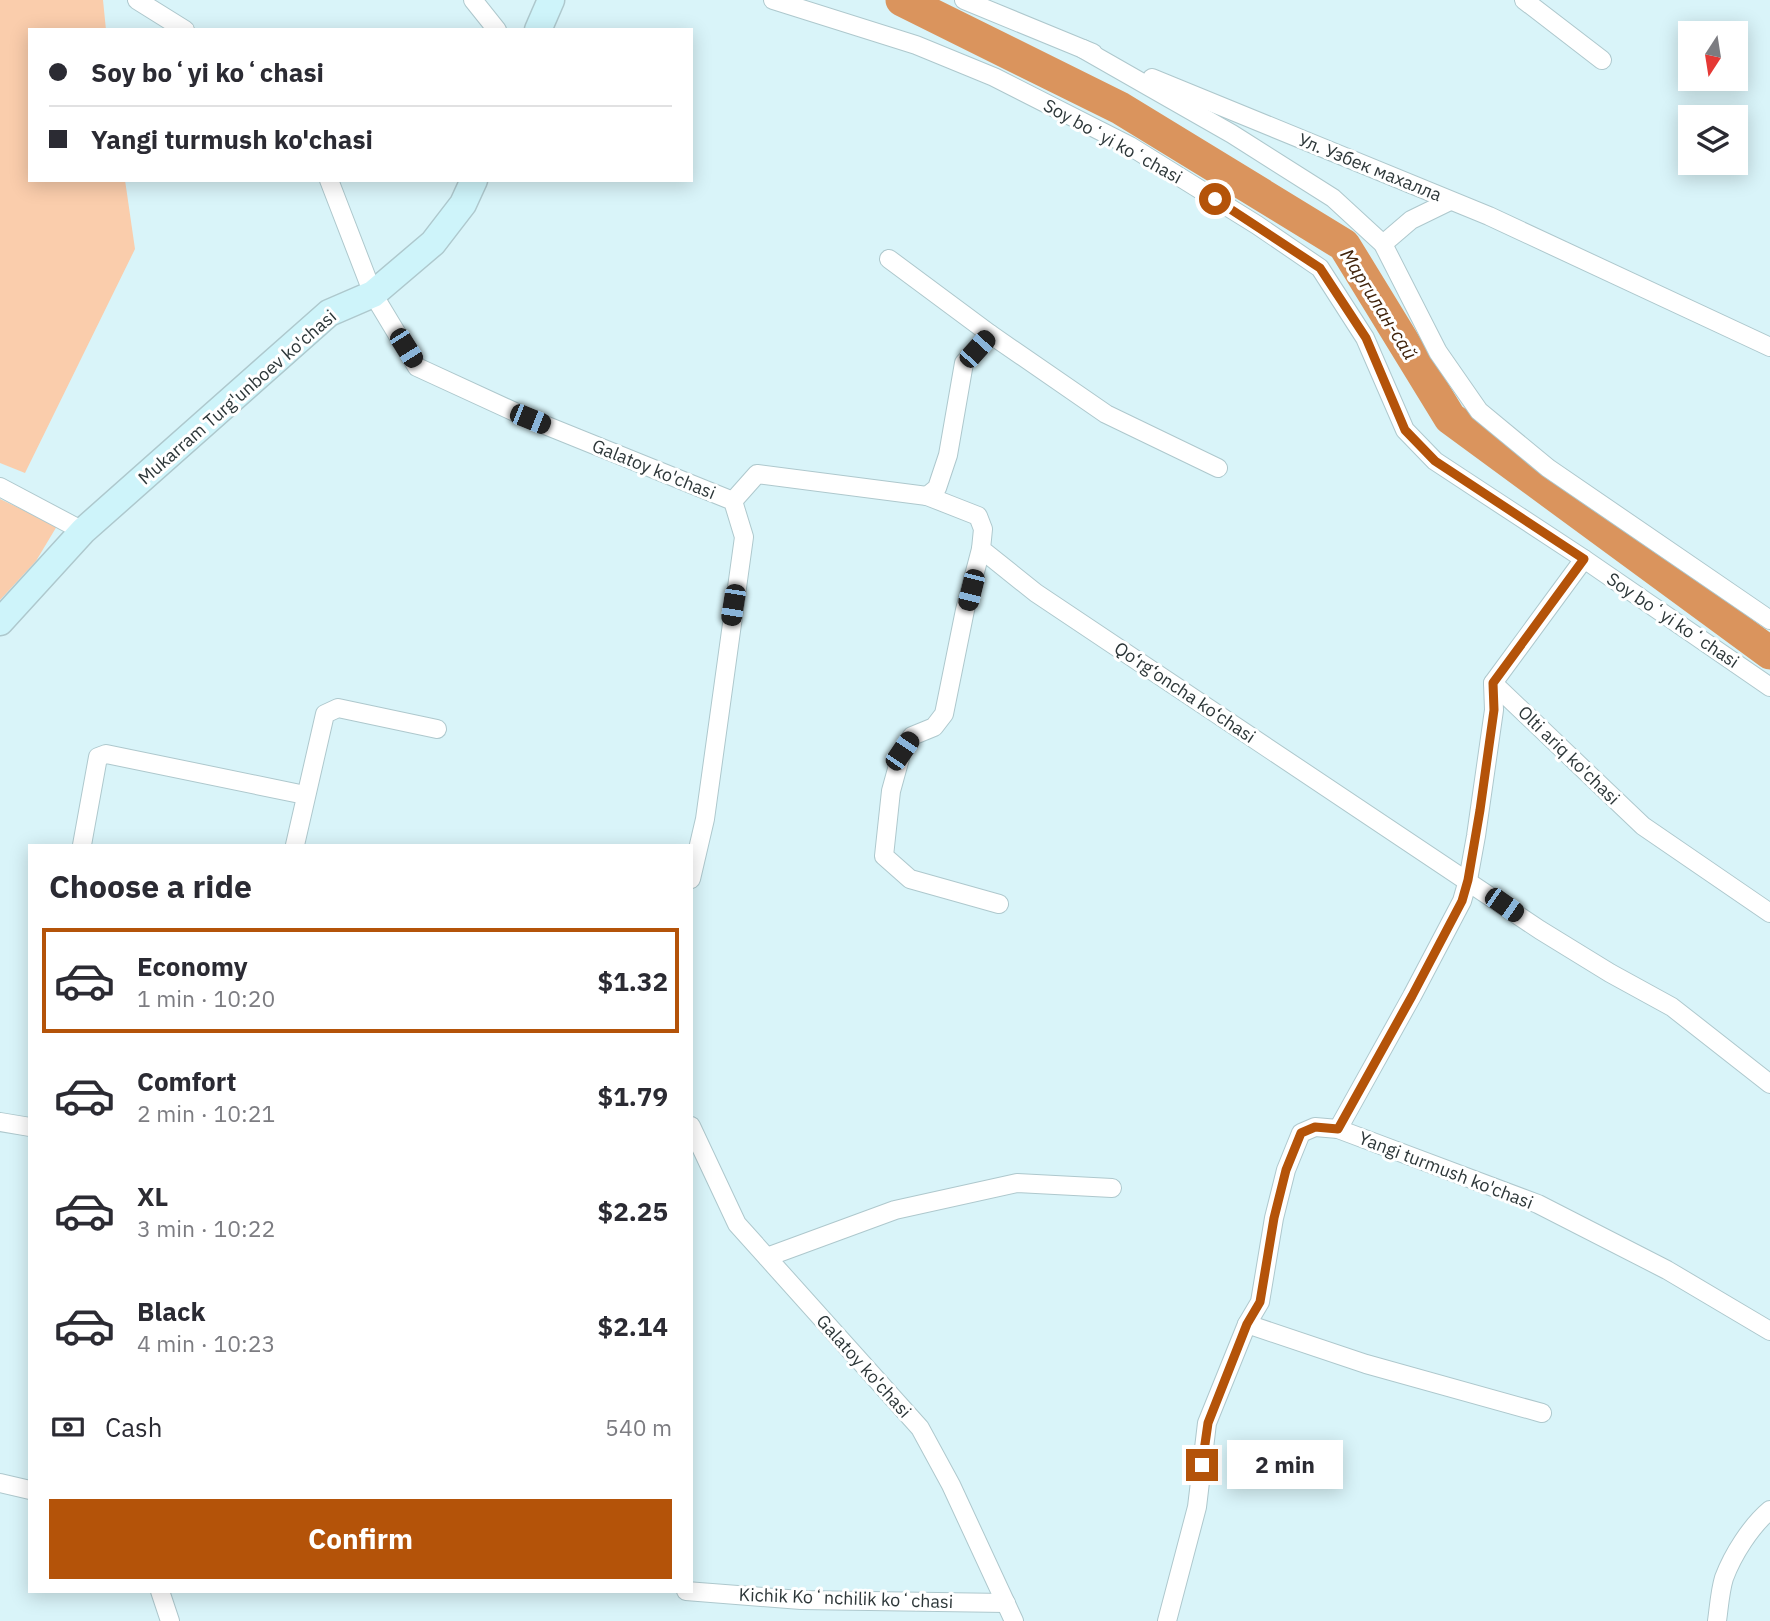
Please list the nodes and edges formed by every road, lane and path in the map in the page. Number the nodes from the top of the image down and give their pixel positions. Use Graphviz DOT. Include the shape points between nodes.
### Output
graph roads {
  1 [pos="137,0"];
  2 [pos="473,0"];
  3 [pos="551,0"];
  4 [pos="773,0"];
  5 [pos="964,0"];
  6 [pos="1524,0"];
  7 [pos="182,28"];
  8 [pos="495,28"];
  9 [pos="539,28"];
  10 [pos="1083,49"];
  11 [pos="1602,60"];
  12 [pos="330,182"];
  13 [pos="473,182"];
  14 [pos="1450,201"];
  15 [pos="1383,244"];
  16 [pos="889,259"];
  17 [pos="373,294"];
  18 [pos="990,334"];
  19 [pos="1770,347"];
  20 [pos="1218,468"];
  21 [pos="0,487"];
  22 [pos="927,496"];
  23 [pos="733,501"];
  24 [pos="83,531"];
  25 [pos="981,550"];
  26 [pos="1584,559"];
  27 [pos="1770,620"];
  28 [pos="0,622"];
  29 [pos="1493,683"];
  30 [pos="1770,687"];
  31 [pos="437,729"];
  32 [pos="305,795"];
  33 [pos="82,844"];
  34 [pos="295,844"];
  35 [pos="693,870"];
  36 [pos="1468,880"];
  37 [pos="999,904"];
  38 [pos="1770,914"];
  39 [pos="1770,1084"];
  40 [pos="0,1122"];
  41 [pos="28,1127"];
  42 [pos="1338,1129"];
  43 [pos="693,1130"];
  44 [pos="1112,1188"];
  45 [pos="767,1257"];
  46 [pos="1247,1324"];
  47 [pos="1770,1331"];
  48 [pos="1542,1413"];
  49 [pos="0,1483"];
  50 [pos="28,1490"];
  51 [pos="1770,1510"];
  52 [pos="693,1591"];
  53 [pos="161,1593"];
  54 [pos="1006,1602"];
  55 [pos="170,1621"];
  56 [pos="1014,1621"];
  57 [pos="1167,1621"];
  58 [pos="1717,1621"];
  1 -- 7 [label="street"];
  2 -- 8 [label="street"];
  3 -- 9 [label="street"];
  4 -- 26 [label="street, Soy boʻyi koʻchasi" via="916,44 994,77 1130,146 1320,268 1366,338 1405,430 1435,461"];
  5 -- 10 [label="street, Ул. Узбек махалла"];
  6 -- 11 [label="street"];
  10 -- 14 [label="street, Ул. Узбек махалла"];
  10 -- 15 [label="street" via="1333,198"];
  12 -- 17 [label="street"];
  13 -- 17 [label="street, Mukarram Turg'unboev ko'chasi" via="463,204 433,243"];
  14 -- 15 [label="street" via="1411,220"];
  14 -- 19 [label="street, Ул. Узбек махалла"];
  15 -- 27 [label="street" via="1438,352 1479,411 1548,468"];
  16 -- 18 [label="street"];
  17 -- 23 [label="street, Galatoy ko'chasi" via="418,366 530,419"];
  17 -- 24 [label="street, Mukarram Turg'unboev ko'chasi" via="329,313"];
  18 -- 20 [label="street" via="1106,414"];
  18 -- 22 [label="street" via="964,363 948,455 937,488"];
  21 -- 24 [label="street"];
  22 -- 23 [label="street" via="757,474"];
  22 -- 25 [label="street" via="978,516 983,529"];
  23 -- 35 [label="street, Galatoy ko'chasi" via="744,537 705,819"];
  24 -- 28 [label="street, Mukarram Turg'unboev ko'chasi"];
  25 -- 36 [label="street, Qo‘rg‘oncha ko‘chasi" via="1037,593"];
  25 -- 37 [label="street" via="944,714 934,727 912,736 902,751 891,791 884,856 910,879"];
  26 -- 29 [label="street"];
  26 -- 30 [label="street, Soy boʻyi koʻchasi"];
  29 -- 36 [label="street" via="1494,710"];
  29 -- 38 [label="street, Olti ariq ko'chasi" via="1643,826"];
  31 -- 32 [label="street" via="338,708 326,714"];
  32 -- 33 [label="street" via="106,754 99,757"];
  32 -- 34 [label="street"];
  36 -- 39 [label="street, Qo‘rg‘oncha ko‘chasi" via="1540,930 1672,1007"];
  36 -- 42 [label="street" via="1462,901"];
  40 -- 41 [label="street"];
  42 -- 46 [label="street, Yangi turmush ko'chasi" via="1315,1127 1301,1133 1274,1218 1260,1302"];
  42 -- 47 [label="street, Yangi turmush ko'chasi" via="1538,1204 1667,1270"];
  43 -- 45 [label="street, Galatoy ko'chasi" via="737,1224"];
  44 -- 45 [label="street" via="1017,1183 895,1210"];
  45 -- 54 [label="street, Galatoy ko'chasi" via="920,1428"];
  46 -- 48 [label="street" via="1366,1364"];
  46 -- 57 [label="street, Yangi turmush ko'chasi" via="1208,1423 1197,1507"];
  49 -- 50 [label="street"];
  51 -- 58 [label="street" via="1742,1544 1724,1579"];
  52 -- 54 [label="street, Kichik Koʻnchilik koʻchasi" via="801,1600"];
  53 -- 55 [label="street"];
  54 -- 56 [label="street, Galatoy ko'chasi"];
}
